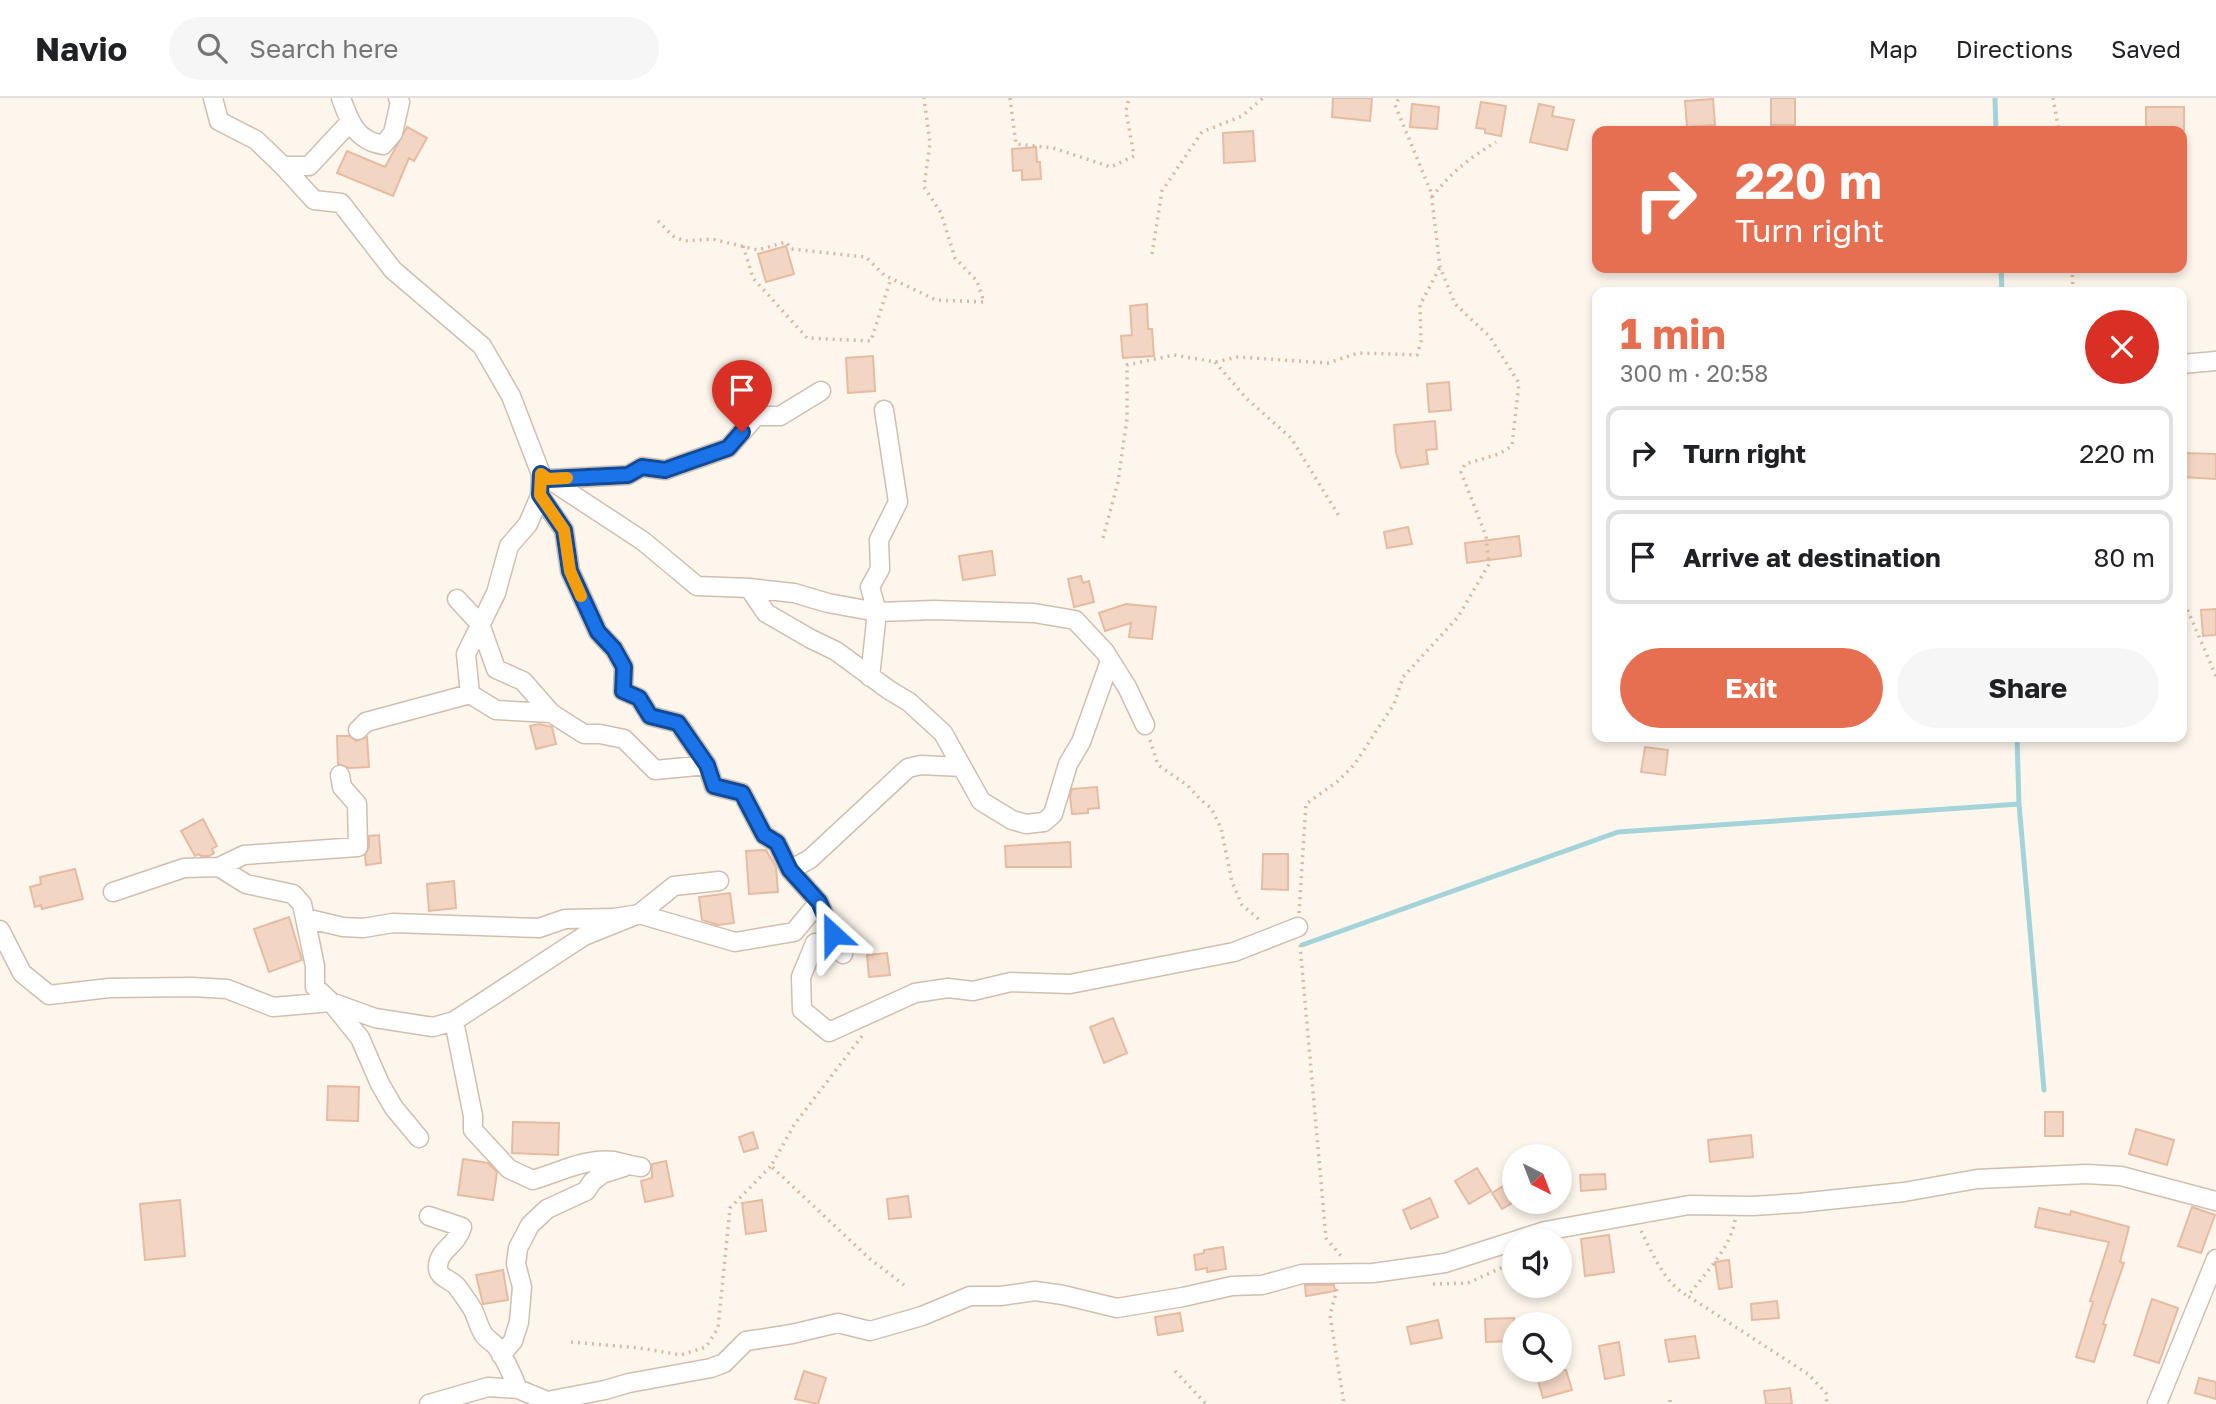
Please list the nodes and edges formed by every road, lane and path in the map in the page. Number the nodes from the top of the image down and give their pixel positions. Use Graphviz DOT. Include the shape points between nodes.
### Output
graph roads {
  1 [pos="213,98"];
  2 [pos="341,98"];
  3 [pos="398,98"];
  4 [pos="924,98"];
  5 [pos="1010,98"];
  6 [pos="1129,98"];
  7 [pos="1263,98"];
  8 [pos="1399,98"];
  9 [pos="2053,98"];
  10 [pos="350,122"];
  11 [pos="2058,126"];
  12 [pos="1496,142"];
  13 [pos="282,166"];
  14 [pos="1432,198"];
  15 [pos="658,221"];
  16 [pos="743,246"];
  17 [pos="1152,254"];
  18 [pos="1440,267"];
  19 [pos="891,278"];
  20 [pos="2216,361"];
  21 [pos="1215,362"];
  22 [pos="2187,364"];
  23 [pos="821,391"];
  24 [pos="884,410"];
  25 [pos="543,483"];
  26 [pos="1339,516"];
  27 [pos="1103,538"];
  28 [pos="749,588"];
  29 [pos="457,599"];
  30 [pos="2187,606"];
  31 [pos="877,612"];
  32 [pos="480,624"];
  33 [pos="1110,661"];
  34 [pos="2216,676"];
  35 [pos="870,677"];
  36 [pos="470,694"];
  37 [pos="551,713"];
  38 [pos="1145,725"];
  39 [pos="358,730"];
  40 [pos="707,765"];
  41 [pos="962,767"];
  42 [pos="340,775"];
  43 [pos="219,867"];
  44 [pos="790,870"];
  45 [pos="719,881"];
  46 [pos="113,892"];
  47 [pos="819,902"];
  48 [pos="639,914"];
  49 [pos="305,918"];
  50 [pos="1266,925"];
  51 [pos="1298,927"];
  52 [pos="0,929"];
  53 [pos="794,932"];
  54 [pos="21,935"];
  55 [pos="815,943"];
  56 [pos="331,1002"];
  57 [pos="874,1012"];
  58 [pos="454,1021"];
  59 [pos="419,1138"];
  60 [pos="771,1166"];
  61 [pos="2216,1201"];
  62 [pos="1732,1205"];
  63 [pos="429,1216"];
  64 [pos="1637,1223"];
  65 [pos="1561,1228"];
  66 [pos="1502,1245"];
  67 [pos="2216,1259"];
  68 [pos="1342,1272"];
  69 [pos="904,1285"];
  70 [pos="1688,1296"];
  71 [pos="571,1342"];
  72 [pos="501,1354"];
  73 [pos="1175,1371"];
  74 [pos="518,1390"];
  75 [pos="429,1404"];
  76 [pos="1206,1404"];
  77 [pos="1344,1404"];
  78 [pos="1827,1404"];
  79 [pos="2157,1404"];
  1 -- 13 [label="street" via="219,121 256,140"];
  2 -- 10 [label="street"];
  3 -- 10 [label="street" via="393,133 383,145 367,142"];
  4 -- 19 [label="path" via="930,143 924,187 942,213 955,258 976,281 984,302 936,300"];
  5 -- 6 [label="path" via="1016,144 1053,148 1111,167 1134,156 1126,111"];
  7 -- 17 [label="path" via="1242,116 1202,132 1162,191"];
  8 -- 14 [label="path" via="1395,105"];
  9 -- 11 [label="path"];
  10 -- 13 [label="street" via="309,166"];
  12 -- 14 [label="path" via="1447,177"];
  13 -- 25 [label="street" via="314,200 341,203 393,270 482,346 511,396"];
  14 -- 18 [label="path"];
  15 -- 16 [label="path" via="684,241 712,239"];
  16 -- 19 [label="path" via="758,250 786,242 791,249 866,257"];
  16 -- 19 [label="path" via="753,278 807,338 872,341"];
  18 -- 21 [label="path" via="1420,305 1417,355 1358,353 1328,363 1238,357"];
  18 -- 51 [label="path" via="1455,304 1490,337 1519,383 1512,446 1465,464 1461,472 1486,536 1489,564 1458,617 1403,677 1394,704 1354,765 1306,804"];
  20 -- 22 [label="street"];
  21 -- 26 [label="path" via="1247,399 1291,438"];
  21 -- 27 [label="path" via="1174,355 1127,365 1127,419 1118,482"];
  23 -- 25 [label="street" via="780,416 756,416 728,448 665,470 642,467 628,475"];
  24 -- 31 [label="street" via="898,502 879,540 880,569 870,587"];
  25 -- 28 [label="street" via="643,541 697,586"];
  25 -- 32 [label="street" via="528,524 509,546 496,593"];
  25 -- 40 [label="street" via="564,530 570,571 598,632 624,667 623,691 639,698 650,716 678,723"];
  28 -- 31 [label="street"];
  28 -- 35 [label="street" via="766,613 836,651"];
  29 -- 32 [label="street"];
  30 -- 34 [label="path"];
  31 -- 33 [label="street" via="1034,613 1075,620"];
  31 -- 35 [label="street"];
  32 -- 36 [label="street" via="466,654"];
  32 -- 37 [label="street" via="496,669 523,681"];
  33 -- 38 [label="street"];
  33 -- 41 [label="street" via="1053,814 1044,822 1012,820 981,801"];
  35 -- 41 [label="street" via="909,702 943,733"];
  36 -- 37 [label="street" via="496,709"];
  36 -- 39 [label="street" via="366,722"];
  37 -- 40 [label="street" via="584,734 624,739 655,769"];
  38 -- 50 [label="path" via="1158,765 1211,808 1242,905"];
  40 -- 44 [label="street" via="714,786 742,793 764,835 777,843"];
  41 -- 44 [label="street" via="908,768 810,859"];
  42 -- 43 [label="street" via="342,787 356,804 358,847 244,855"];
  43 -- 46 [label="street" via="184,868"];
  43 -- 49 [label="street" via="246,884 293,894 302,904"];
  44 -- 47 [label="street"];
  45 -- 48 [label="street" via="674,886"];
  47 -- 53 [label="street"];
  47 -- 55 [label="street" via="842,953"];
  48 -- 49 [label="street" via="565,919 539,928 393,923 363,928"];
  48 -- 53 [label="street" via="735,942"];
  48 -- 58 [label="street" via="584,936"];
  49 -- 56 [label="street" via="315,987"];
  51 -- 57 [label="street" via="1234,952 1146,970 1070,984 1011,982 973,990 915,992"];
  51 -- 68 [label="path" via="1326,1238 1345,1260"];
  52 -- 54 [label="street"];
  52 -- 56 [label="street" via="22,973 49,995 109,988 192,987 227,989 274,1007"];
  53 -- 55 [label="street" via="802,942"];
  55 -- 57 [label="street" via="801,977 802,1010 829,1032"];
  56 -- 58 [label="street" via="374,1018 433,1027"];
  56 -- 59 [label="street" via="360,1038 394,1108"];
  57 -- 60 [label="path" via="865,1032 794,1125"];
  58 -- 72 [label="street" via="473,1130 509,1169 533,1180 595,1161 634,1167 602,1174 586,1191 547,1209 530,1225 517,1248 522,1287 519,1322 513,1341"];
  60 -- 69 [label="path"];
  60 -- 71 [label="path" via="730,1208 718,1328 706,1347 681,1355"];
  61 -- 62 [label="street" via="2121,1176 2086,1174 1977,1179 1903,1192"];
  62 -- 65 [label="street" via="1689,1205"];
  62 -- 70 [label="path" via="1732,1233"];
  63 -- 72 [label="street" via="462,1227 454,1245 445,1249 438,1271 457,1285 484,1335"];
  64 -- 70 [label="path" via="1666,1276"];
  66 -- 68 [label="street" via="1445,1263 1373,1273"];
  67 -- 79 [label="street"];
  68 -- 74 [label="street" via="1302,1274 1262,1285 1232,1286 1117,1308 1035,1291 970,1296 870,1331 838,1323 746,1340 724,1363 711,1368 547,1401"];
  68 -- 77 [label="path" via="1330,1315"];
  70 -- 78 [label="path" via="1808,1374 1826,1393"];
  72 -- 74 [label="street"];
  73 -- 76 [label="path"];
  74 -- 75 [label="street" via="488,1387"];
}
